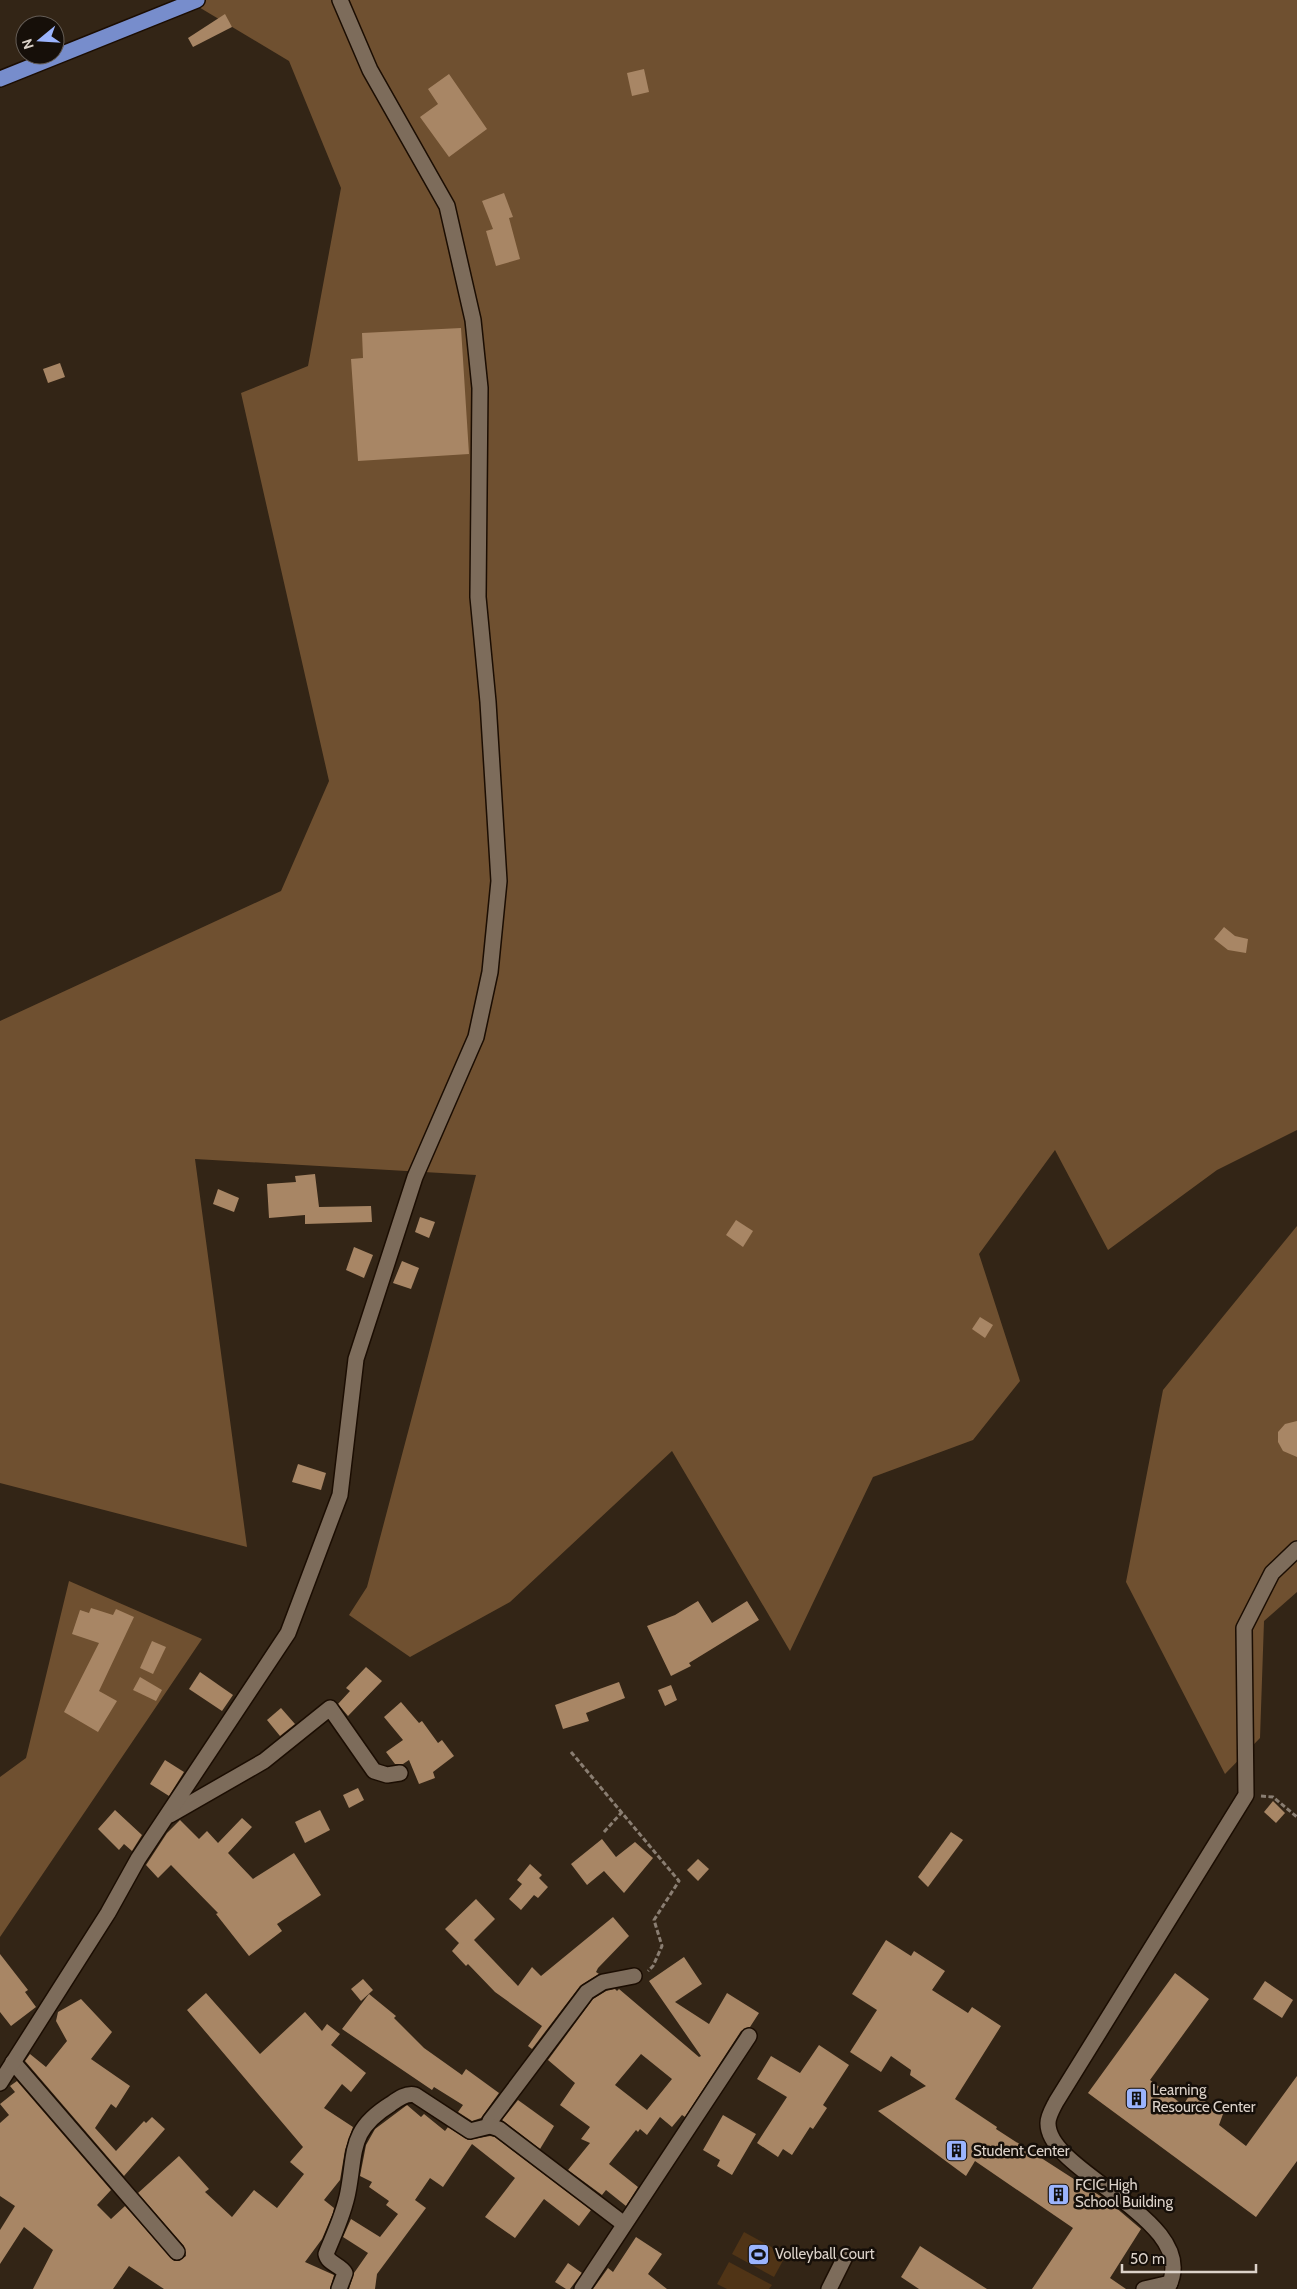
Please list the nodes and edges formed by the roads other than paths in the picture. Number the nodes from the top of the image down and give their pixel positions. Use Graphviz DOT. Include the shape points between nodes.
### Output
graph roads {
  1 [pos="196,0"];
  2 [pos="340,0"];
  3 [pos="0,78"];
  4 [pos="1297,1549"];
  5 [pos="400,1773"];
  6 [pos="166,1817"];
  7 [pos="634,1976"];
  8 [pos="750,2036"];
  9 [pos="13,2062"];
  10 [pos="0,2083"];
  11 [pos="490,2126"];
  12 [pos="624,2224"];
  13 [pos="177,2252"];
  14 [pos="845,2257"];
  15 [pos="1169,2286"];
  16 [pos="339,2289"];
  17 [pos="582,2289"];
  18 [pos="829,2289"];
  19 [pos="1144,2289"];
  1 -- 3 [label="highway"];
  2 -- 6 [label="street" via="370,70 447,206 473,320 480,388 478,597 499,882 490,972 476,1038 415,1177 356,1359 340,1495 288,1633"];
  4 -- 15 [label="street" via="1272,1573 1244,1628 1246,1795 1056,2102 1048,2123 1052,2136 1078,2166 1164,2236 1172,2266"];
  5 -- 6 [label="street" via="387,1775 374,1771 330,1708 264,1761"];
  6 -- 9 [label="street"];
  7 -- 11 [label="street" via="602,1982 588,1992 490,2121"];
  8 -- 12 [label="street"];
  9 -- 10 [label="street"];
  9 -- 13 [label="street"];
  11 -- 12 [label="street" via="499,2129"];
  11 -- 16 [label="street" via="470,2131 412,2094 399,2098 368,2121 356,2142 348,2193 326,2254 328,2260 345,2273"];
  12 -- 17 [label="street"];
  14 -- 18 [label="street"];
  15 -- 19 [label="street"];
}
